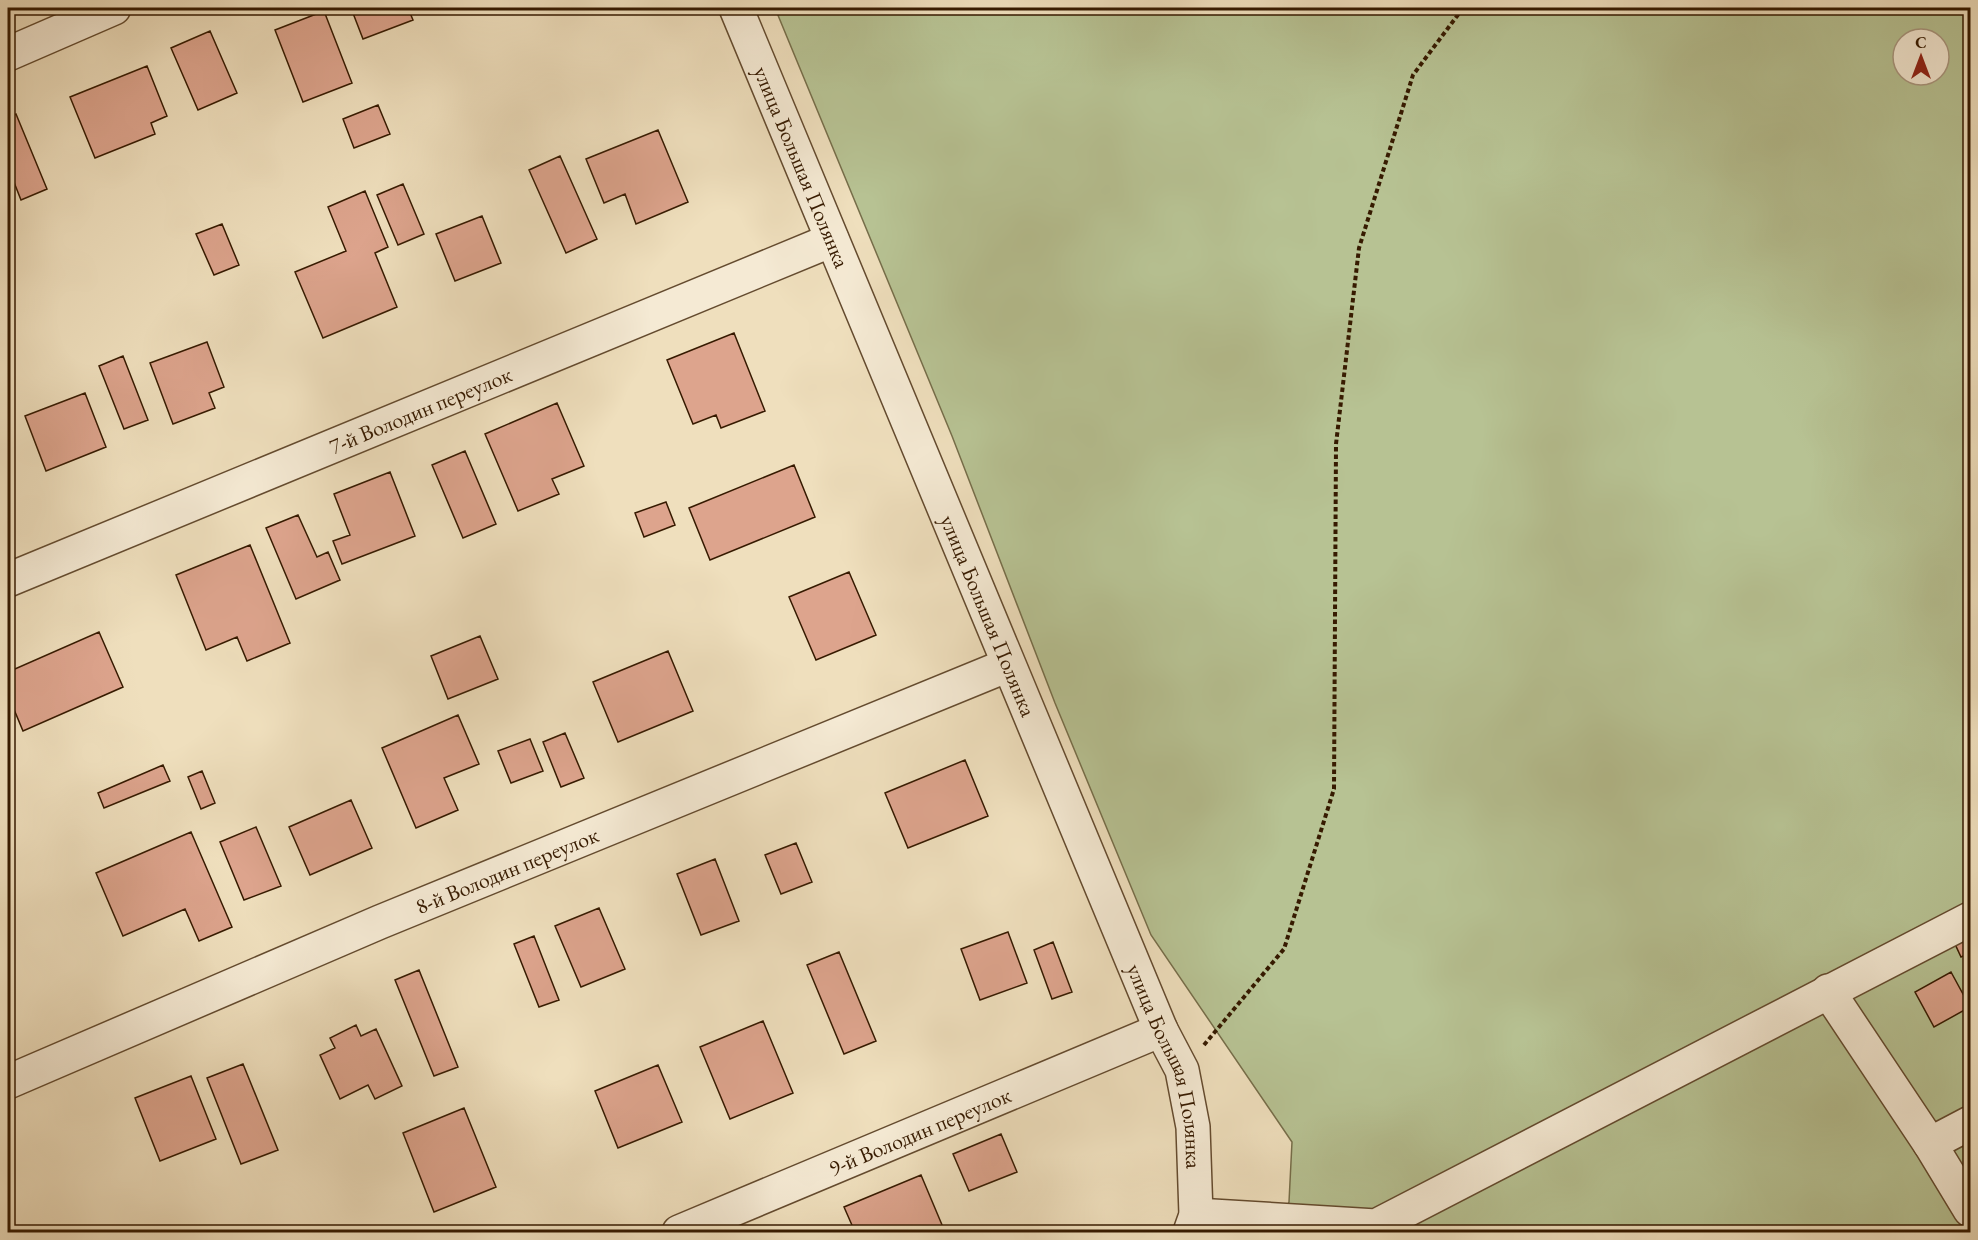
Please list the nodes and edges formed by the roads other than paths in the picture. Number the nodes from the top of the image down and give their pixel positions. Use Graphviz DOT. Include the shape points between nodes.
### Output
graph roads {
  1 [pos="114,8"];
  2 [pos="736,8"];
  3 [pos="8,54"];
  4 [pos="832,240"];
  5 [pos="8,580"];
  6 [pos="1008,665"];
  7 [pos="1971,919"];
  8 [pos="1828,991"];
  9 [pos="1161,1030"];
  10 [pos="8,1082"];
  11 [pos="1971,1123"];
  12 [pos="1930,1144"];
  13 [pos="1971,1210"];
  14 [pos="1193,1224"];
  15 [pos="679,1233"];
  1 -- 3 [label="street"];
  2 -- 4 [label="street, улица Большая Полянка"];
  4 -- 5 [label="street, 7-й Володин переулок"];
  4 -- 6 [label="street, улица Большая Полянка"];
  6 -- 9 [label="street, улица Большая Полянка"];
  6 -- 10 [label="street, 8-й Володин переулок" via="380,922"];
  7 -- 8 [label="street"];
  8 -- 12 [label="street"];
  8 -- 14 [label="street" via="1376,1226"];
  9 -- 14 [label="street, улица Большая Полянка" via="1182,1070 1193,1127"];
  9 -- 15 [label="street, 9-й Володин переулок"];
  11 -- 12 [label="street"];
  12 -- 13 [label="street"];
}
